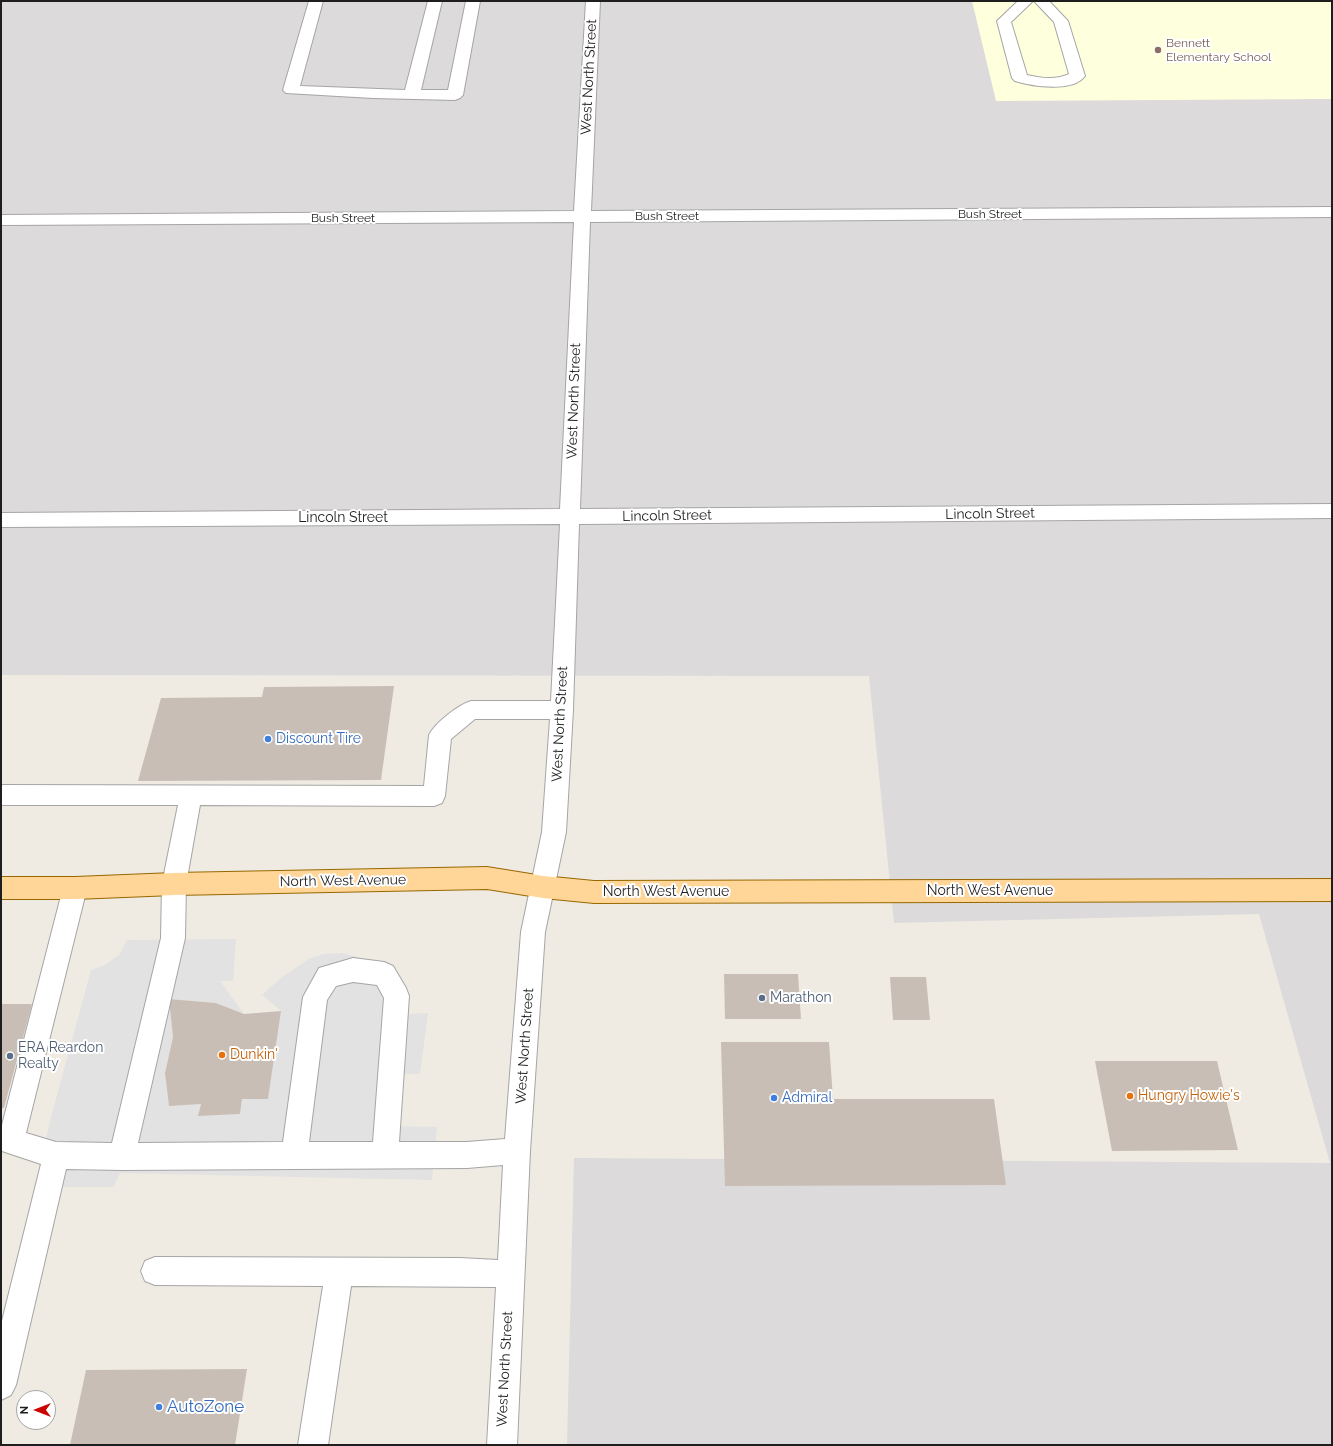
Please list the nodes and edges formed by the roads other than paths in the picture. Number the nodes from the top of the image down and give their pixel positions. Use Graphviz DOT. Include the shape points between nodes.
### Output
graph roads {
  1 [pos="316,1"];
  2 [pos="435,1"];
  3 [pos="473,1"];
  4 [pos="593,1"];
  5 [pos="1026,1"];
  6 [pos="1041,1"];
  7 [pos="412,94"];
  8 [pos="1332,212"];
  9 [pos="582,217"];
  10 [pos="1,220"];
  11 [pos="1332,510"];
  12 [pos="569,517"];
  13 [pos="1,520"];
  14 [pos="562,710"];
  15 [pos="1,795"];
  16 [pos="191,795"];
  17 [pos="174,884"];
  18 [pos="543,887"];
  19 [pos="1,888"];
  20 [pos="75,888"];
  21 [pos="1332,890"];
  22 [pos="9,1120"];
  23 [pos="517,1151"];
  24 [pos="56,1155"];
  25 [pos="294,1155"];
  26 [pos="385,1155"];
  27 [pos="122,1158"];
  28 [pos="155,1271"];
  29 [pos="339,1272"];
  30 [pos="510,1274"];
  31 [pos="1,1385"];
  32 [pos="313,1445"];
  33 [pos="502,1445"];
  1 -- 7 [label="street" via="291,90 376,95"];
  2 -- 7 [label="street"];
  3 -- 7 [label="street" via="455,95"];
  4 -- 9 [label="street, West North Street"];
  5 -- 6 [label="street" via="1004,21 1020,78 1030,82 1070,81 1077,76 1061,21"];
  8 -- 9 [label="street, Bush Street"];
  9 -- 10 [label="street, Bush Street"];
  9 -- 12 [label="street, West North Street"];
  11 -- 12 [label="street, Lincoln Street"];
  12 -- 13 [label="street, Lincoln Street"];
  12 -- 14 [label="street, West North Street"];
  14 -- 16 [label="street" via="471,710 440,735 434,796"];
  14 -- 18 [label="street, West North Street" via="554,832"];
  15 -- 16 [label="street"];
  16 -- 17 [label="street"];
  17 -- 18 [label="main road, North West Avenue" via="487,878"];
  17 -- 20 [label="main road, North West Avenue"];
  17 -- 27 [label="street" via="173,938"];
  18 -- 21 [label="main road, North West Avenue" via="594,892"];
  18 -- 23 [label="street, West North Street" via="533,932"];
  19 -- 20 [label="main road, North West Avenue"];
  20 -- 22 [label="street"];
  22 -- 24 [label="street" via="11,1142"];
  23 -- 26 [label="street" via="467,1155"];
  23 -- 30 [label="street, West North Street"];
  24 -- 27 [label="street"];
  24 -- 31 [label="street"];
  25 -- 26 [label="street"];
  25 -- 26 [label="street" via="315,997 328,976 353,970 384,974 398,996"];
  25 -- 27 [label="street"];
  28 -- 29 [label="street"];
  29 -- 30 [label="street"];
  29 -- 32 [label="street"];
  30 -- 33 [label="street, West North Street"];
}
